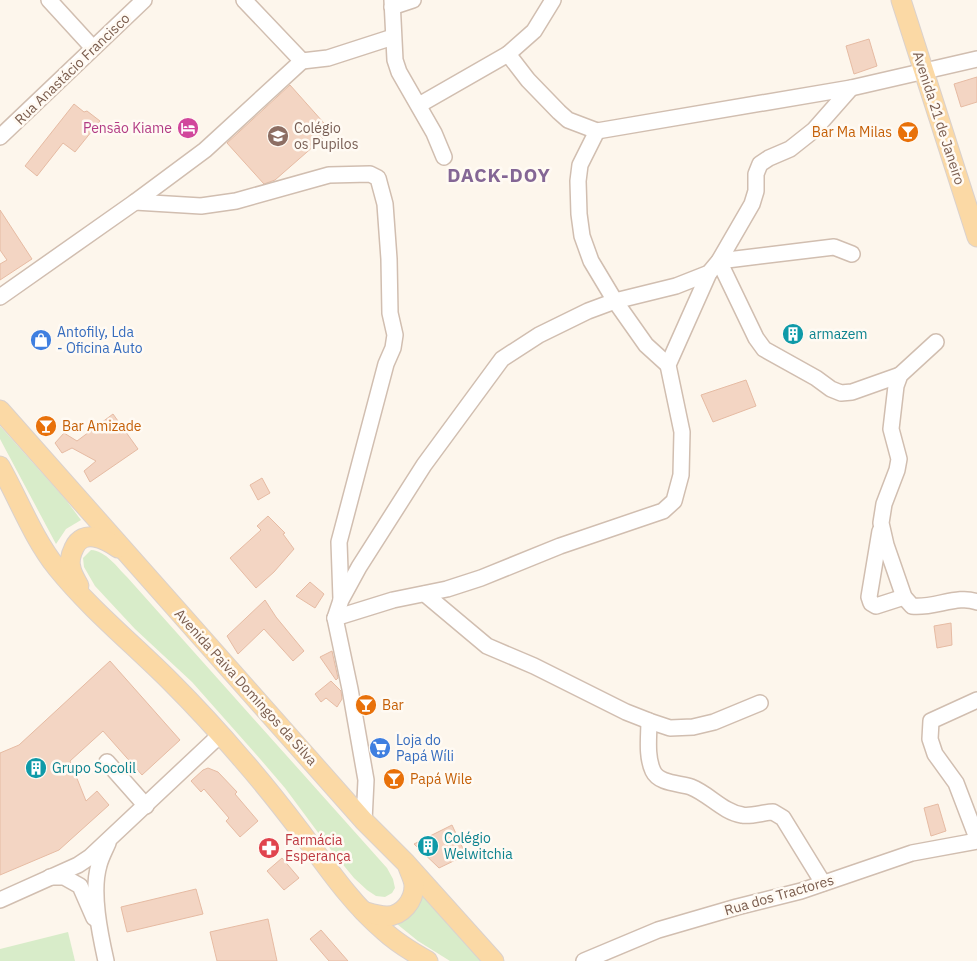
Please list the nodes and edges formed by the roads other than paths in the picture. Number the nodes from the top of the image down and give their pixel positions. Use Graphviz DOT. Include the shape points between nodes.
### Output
graph roads {
  1 [pos="49,0"];
  2 [pos="144,0"];
  3 [pos="244,0"];
  4 [pos="413,0"];
  5 [pos="553,0"];
  6 [pos="901,0"];
  7 [pos="392,4"];
  8 [pos="393,37"];
  9 [pos="94,48"];
  10 [pos="508,54"];
  11 [pos="977,59"];
  12 [pos="302,61"];
  13 [pos="924,72"];
  14 [pos="851,88"];
  15 [pos="419,106"];
  16 [pos="597,131"];
  17 [pos="0,137"];
  18 [pos="444,157"];
  19 [pos="136,202"];
  20 [pos="972,205"];
  21 [pos="977,237"];
  22 [pos="852,254"];
  23 [pos="719,261"];
  24 [pos="709,273"];
  25 [pos="0,297"];
  26 [pos="615,301"];
  27 [pos="936,342"];
  28 [pos="668,365"];
  29 [pos="900,376"];
  30 [pos="0,410"];
  31 [pos="0,466"];
  32 [pos="881,523"];
  33 [pos="131,558"];
  34 [pos="425,594"];
  35 [pos="904,597"];
  36 [pos="341,600"];
  37 [pos="85,601"];
  38 [pos="977,602"];
  39 [pos="335,618"];
  40 [pos="977,700"];
  41 [pos="760,703"];
  42 [pos="649,721"];
  43 [pos="220,734"];
  44 [pos="107,762"];
  45 [pos="146,806"];
  46 [pos="364,821"];
  47 [pos="109,839"];
  48 [pos="977,840"];
  49 [pos="406,863"];
  50 [pos="50,877"];
  51 [pos="823,883"];
  52 [pos="0,900"];
  53 [pos="363,912"];
  54 [pos="103,945"];
  55 [pos="106,961"];
  56 [pos="428,961"];
  57 [pos="494,961"];
  58 [pos="584,961"];
  1 -- 9 [label="street"];
  2 -- 9 [label="street, Rua Anastácio Francisco"];
  3 -- 12 [label="street"];
  4 -- 7 [label="street"];
  5 -- 10 [label="street" via="534,31"];
  6 -- 13 [label="main road, Avenida 21 de Janeiro"];
  7 -- 8 [label="street"];
  8 -- 12 [label="street" via="328,58"];
  8 -- 15 [label="street" via="399,72"];
  9 -- 17 [label="street, Rua Anastácio Francisco"];
  10 -- 15 [label="street"];
  10 -- 16 [label="street" via="528,80 568,120"];
  11 -- 13 [label="street"];
  12 -- 19 [label="street" via="205,150"];
  13 -- 14 [label="street"];
  13 -- 20 [label="main road, Avenida 21 de Janeiro"];
  14 -- 16 [label="street"];
  14 -- 23 [label="street" via="814,130 790,150 760,164 752,204"];
  15 -- 18 [label="street"];
  16 -- 26 [label="street" via="580,165 579,214 582,236 591,261"];
  19 -- 25 [label="street"];
  19 -- 36 [label="street" via="201,206 236,201 329,175 370,174 378,178 385,204 390,313 395,335 339,542"];
  20 -- 21 [label="main road, Avenida 21 de Janeiro"];
  22 -- 23 [label="street" via="834,247"];
  23 -- 24 [label="street"];
  23 -- 29 [label="street" via="764,349 841,393"];
  24 -- 26 [label="street" via="676,286"];
  24 -- 28 [label="street"];
  26 -- 28 [label="street" via="646,346"];
  26 -- 36 [label="street" via="539,335 502,359 424,465"];
  27 -- 29 [label="street"];
  28 -- 34 [label="street" via="682,432 681,475 674,501 663,511 560,546 481,578"];
  29 -- 32 [label="street" via="891,430 899,459"];
  30 -- 33 [label="main road, Avenida Paiva Domingos da Silva"];
  31 -- 37 [label="main road" via="36,537"];
  32 -- 35 [label="street"];
  32 -- 35 [label="street" via="869,597 876,606"];
  33 -- 37 [label="main road" via="94,536 76,543 71,567"];
  33 -- 46 [label="main road, Avenida Paiva Domingos da Silva"];
  34 -- 39 [label="street"];
  34 -- 42 [label="street" via="487,646"];
  35 -- 38 [label="street" via="912,606 922,607 967,599"];
  36 -- 39 [label="street"];
  37 -- 43 [label="main road" via="169,680"];
  39 -- 46 [label="street" via="366,780"];
  40 -- 48 [label="street" via="931,721 930,739 935,754 956,783"];
  41 -- 42 [label="street" via="714,722 692,727 670,728"];
  42 -- 51 [label="street" via="653,772 670,782 692,787 744,816 773,812 783,818"];
  43 -- 45 [label="street"];
  43 -- 53 [label="main road" via="273,794"];
  44 -- 45 [label="street"];
  45 -- 47 [label="street"];
  46 -- 49 [label="main road, Avenida Paiva Domingos da Silva"];
  47 -- 50 [label="street" via="90,857"];
  47 -- 54 [label="street" via="99,866 96,888"];
  48 -- 51 [label="street, Rua dos Tractores" via="912,853"];
  49 -- 53 [label="main road" via="414,884 409,903 401,912 388,916"];
  49 -- 57 [label="main road, Avenida Paiva Domingos da Silva"];
  50 -- 52 [label="street"];
  50 -- 54 [label="street" via="64,878 80,886"];
  51 -- 58 [label="street, Rua dos Tractores" via="658,930"];
  53 -- 56 [label="main road" via="402,946"];
  54 -- 55 [label="street"];
}
